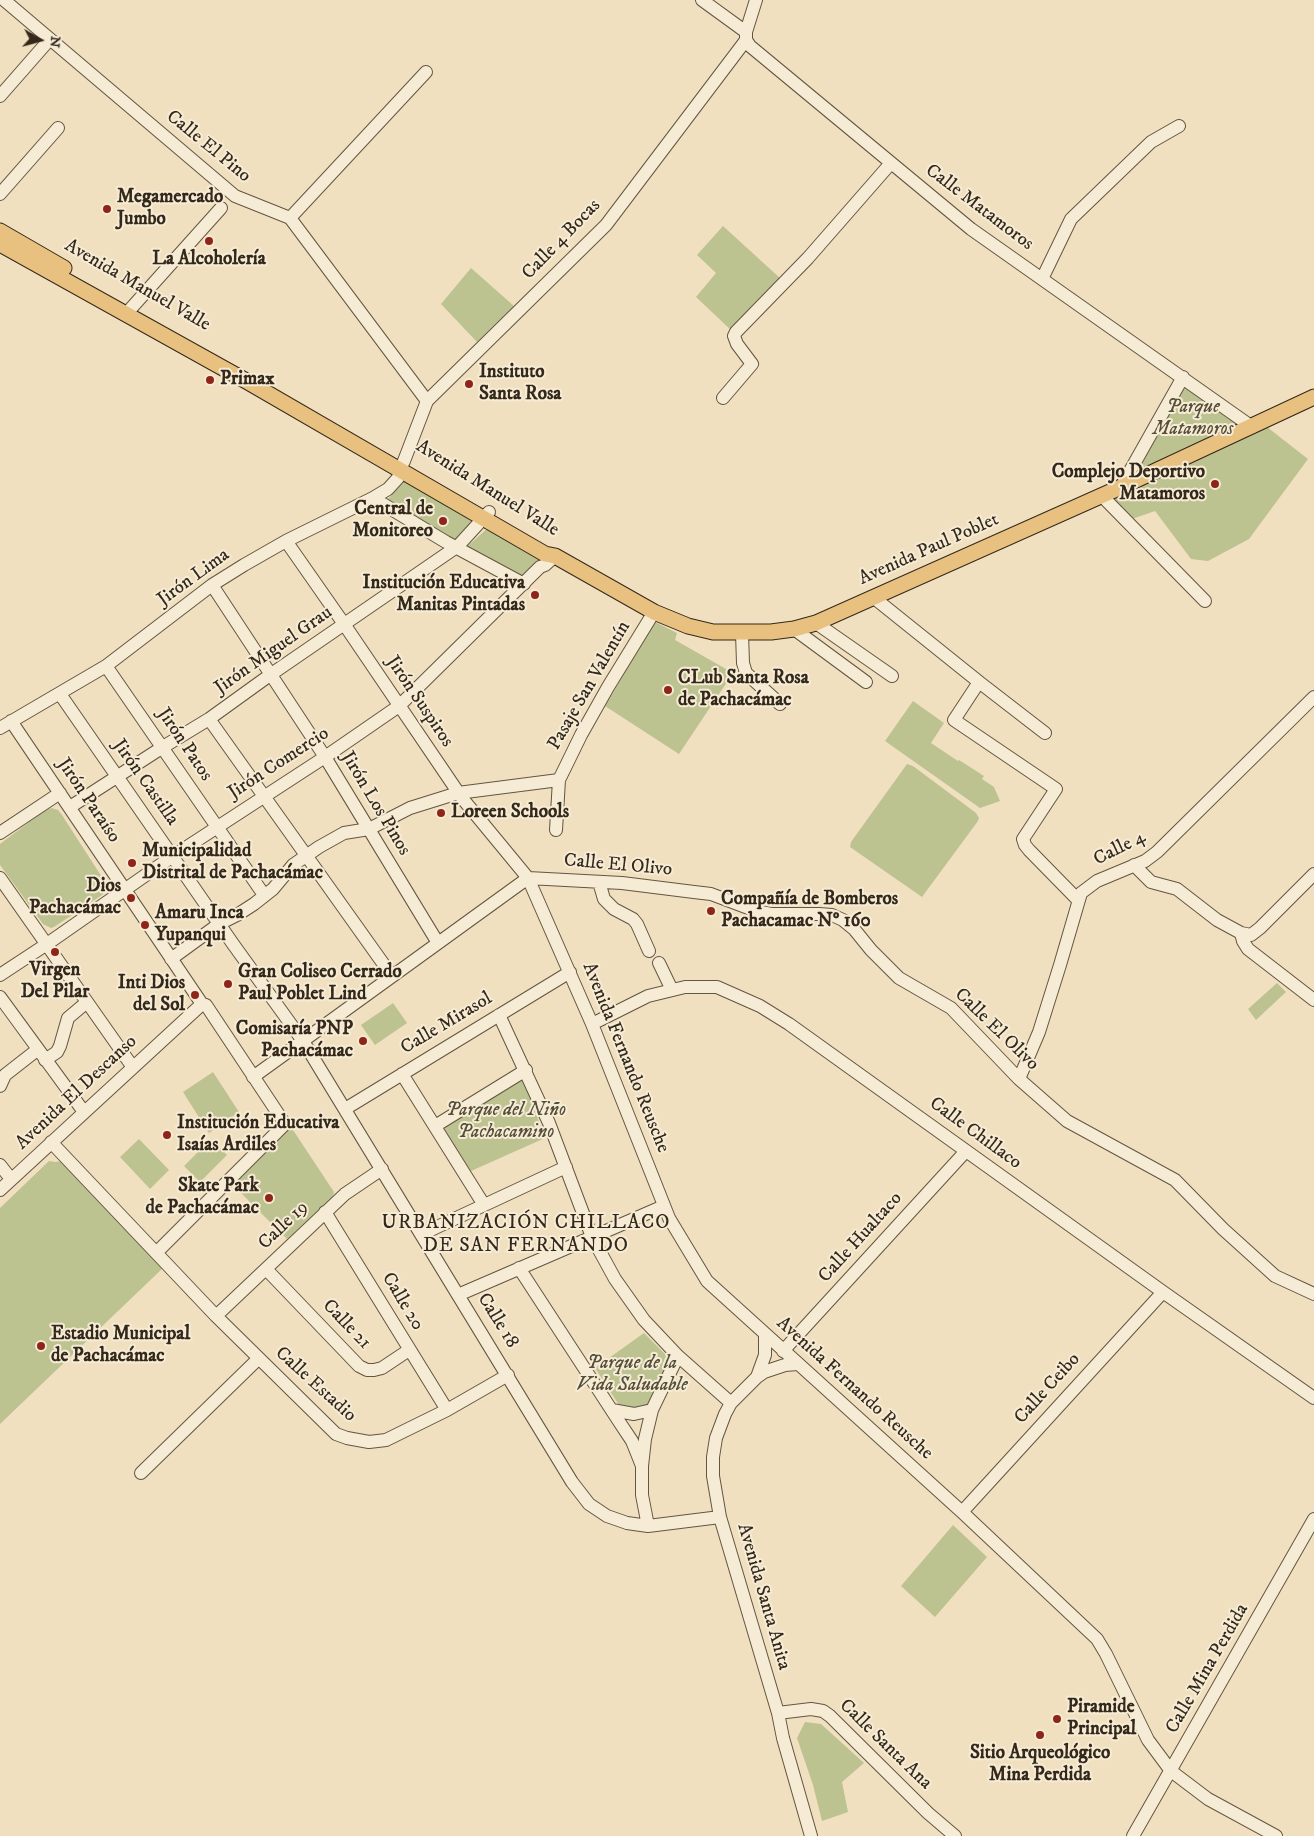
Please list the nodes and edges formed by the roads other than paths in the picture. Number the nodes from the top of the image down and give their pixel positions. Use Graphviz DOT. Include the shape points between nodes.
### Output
graph roads {
  1 [pos="4,0"];
  2 [pos="702,0"];
  3 [pos="756,0"];
  4 [pos="746,36"];
  5 [pos="50,39"];
  6 [pos="426,72"];
  7 [pos="0,96"];
  8 [pos="1179,126"];
  9 [pos="58,128"];
  10 [pos="891,164"];
  11 [pos="0,194"];
  12 [pos="221,208"];
  13 [pos="290,218"];
  14 [pos="0,232"];
  15 [pos="0,244"];
  16 [pos="1042,280"];
  17 [pos="129,310"];
  18 [pos="1183,377"];
  19 [pos="1314,397"];
  20 [pos="723,398"];
  21 [pos="427,401"];
  22 [pos="1252,427"];
  23 [pos="402,465"];
  24 [pos="1122,487"];
  25 [pos="1102,496"];
  26 [pos="373,498"];
  27 [pos="486,515"];
  28 [pos="286,541"];
  29 [pos="456,548"];
  30 [pos="554,556"];
  31 [pos="524,584"];
  32 [pos="212,585"];
  33 [pos="873,597"];
  34 [pos="1205,601"];
  35 [pos="654,612"];
  36 [pos="816,623"];
  37 [pos="344,624"];
  38 [pos="794,629"];
  39 [pos="742,633"];
  40 [pos="106,666"];
  41 [pos="270,675"];
  42 [pos="892,676"];
  43 [pos="866,682"];
  44 [pos="979,682"];
  45 [pos="60,694"];
  46 [pos="1314,697"];
  47 [pos="780,704"];
  48 [pos="399,706"];
  49 [pos="209,719"];
  50 [pos="4,723"];
  51 [pos="1045,733"];
  52 [pos="163,746"];
  53 [pos="326,757"];
  54 [pos="118,776"];
  55 [pos="559,780"];
  56 [pos="60,793"];
  57 [pos="458,793"];
  58 [pos="264,797"];
  59 [pos="70,807"];
  60 [pos="217,826"];
  61 [pos="369,829"];
  62 [pos="556,830"];
  63 [pos="0,833"];
  64 [pos="173,856"];
  65 [pos="307,857"];
  66 [pos="1134,866"];
  67 [pos="1314,874"];
  68 [pos="0,878"];
  69 [pos="528,878"];
  70 [pos="599,882"];
  71 [pos="125,889"];
  72 [pos="264,895"];
  73 [pos="1078,900"];
  74 [pos="219,924"];
  75 [pos="1241,933"];
  76 [pos="438,943"];
  77 [pos="47,944"];
  78 [pos="649,951"];
  79 [pos="171,959"];
  80 [pos="659,963"];
  81 [pos="570,972"];
  82 [pos="0,975"];
  83 [pos="392,976"];
  84 [pos="672,990"];
  85 [pos="0,997"];
  86 [pos="1314,1000"];
  87 [pos="87,1002"];
  88 [pos="202,1004"];
  89 [pos="499,1014"];
  90 [pos="592,1024"];
  91 [pos="303,1041"];
  92 [pos="41,1055"];
  93 [pos="132,1066"];
  94 [pos="526,1070"];
  95 [pos="402,1074"];
  96 [pos="253,1077"];
  97 [pos="1019,1079"];
  98 [pos="0,1086"];
  99 [pos="345,1109"];
  100 [pos="84,1112"];
  101 [pos="435,1126"];
  102 [pos="51,1142"];
  103 [pos="966,1151"];
  104 [pos="0,1165"];
  105 [pos="566,1167"];
  106 [pos="382,1169"];
  107 [pos="11,1179"];
  108 [pos="0,1190"];
  109 [pos="484,1205"];
  110 [pos="664,1206"];
  111 [pos="325,1212"];
  112 [pos="422,1234"];
  113 [pos="592,1237"];
  114 [pos="157,1252"];
  115 [pos="519,1268"];
  116 [pos="266,1269"];
  117 [pos="1163,1292"];
  118 [pos="458,1294"];
  119 [pos="1314,1294"];
  120 [pos="216,1316"];
  121 [pos="765,1334"];
  122 [pos="409,1350"];
  123 [pos="783,1351"];
  124 [pos="678,1356"];
  125 [pos="258,1359"];
  126 [pos="798,1364"];
  127 [pos="508,1375"];
  128 [pos="756,1377"];
  129 [pos="1314,1398"];
  130 [pos="731,1403"];
  131 [pos="447,1410"];
  132 [pos="612,1410"];
  133 [pos="652,1410"];
  134 [pos="642,1466"];
  135 [pos="141,1473"];
  136 [pos="962,1512"];
  137 [pos="720,1517"];
  138 [pos="1314,1519"];
  139 [pos="648,1526"];
  140 [pos="778,1713"];
  141 [pos="1171,1771"];
  142 [pos="811,1836"];
  143 [pos="955,1836"];
  144 [pos="1133,1836"];
  145 [pos="1276,1836"];
  1 -- 5 [label="street, Calle El Pino"];
  2 -- 4 [label="street, Calle Matamoros"];
  3 -- 4 [label="street, Calle 4 Bocas"];
  4 -- 10 [label="street, Calle Matamoros" via="750,46"];
  4 -- 21 [label="street, Calle 4 Bocas" via="606,225"];
  5 -- 7 [label="street"];
  5 -- 13 [label="street, Calle El Pino" via="235,196"];
  6 -- 13 [label="street"];
  8 -- 16 [label="street" via="1152,142 1071,218"];
  9 -- 11 [label="street"];
  10 -- 16 [label="street, Calle Matamoros" via="971,229"];
  10 -- 20 [label="street" via="734,334 739,348 752,364"];
  12 -- 17 [label="street"];
  13 -- 21 [label="street"];
  14 -- 17 [label="main road, Avenida Manuel Valle"];
  15 -- 17 [label="main road, Avenida Manuel Valle"];
  16 -- 18 [label="street, Calle Matamoros"];
  17 -- 23 [label="main road, Avenida Manuel Valle"];
  18 -- 22 [label="street, Calle Matamoros"];
  18 -- 24 [label="street"];
  19 -- 22 [label="main road, Avenida Paul Poblet"];
  21 -- 23 [label="street, Calle 4 Bocas"];
  22 -- 24 [label="main road, Avenida Paul Poblet"];
  23 -- 26 [label="street, Jirón Lima" via="396,482"];
  23 -- 27 [label="main road, Avenida Manuel Valle"];
  24 -- 25 [label="main road, Avenida Paul Poblet"];
  25 -- 33 [label="main road, Avenida Paul Poblet"];
  25 -- 34 [label="street"];
  26 -- 28 [label="street, Jirón Lima"];
  26 -- 29 [label="street"];
  27 -- 29 [label="street, Jirón Miguel Grau"];
  27 -- 30 [label="main road, Avenida Manuel Valle" via="545,554"];
  28 -- 32 [label="street, Jirón Lima"];
  28 -- 37 [label="street, Jirón Suspiros"];
  29 -- 31 [label="street"];
  29 -- 37 [label="street, Jirón Miguel Grau"];
  30 -- 31 [label="street, Jirón Comercio"];
  30 -- 35 [label="main road, Avenida Paul Poblet"];
  31 -- 48 [label="street, Jirón Comercio"];
  32 -- 40 [label="street, Jirón Lima"];
  32 -- 41 [label="street, Jirón Los Pinos"];
  33 -- 36 [label="main road, Avenida Paul Poblet"];
  33 -- 44 [label="street"];
  35 -- 39 [label="main road, Avenida Paul Poblet" via="713,632"];
  35 -- 55 [label="street, Pasaje San Valentín" via="608,687"];
  36 -- 38 [label="main road, Avenida Paul Poblet"];
  36 -- 42 [label="street"];
  37 -- 41 [label="street, Jirón Miguel Grau"];
  37 -- 48 [label="street, Jirón Suspiros"];
  38 -- 39 [label="main road, Avenida Paul Poblet"];
  38 -- 43 [label="street"];
  39 -- 47 [label="street" via="746,673"];
  40 -- 45 [label="street, Jirón Lima"];
  40 -- 52 [label="street, Jirón Patos"];
  41 -- 49 [label="street, Jirón Miguel Grau"];
  41 -- 53 [label="street, Jirón Los Pinos"];
  44 -- 51 [label="street"];
  44 -- 73 [label="street" via="954,720 1056,789 1023,838 1025,846"];
  45 -- 50 [label="street, Jirón Lima"];
  45 -- 54 [label="street, Jirón Castilla"];
  46 -- 66 [label="street, Calle 4" via="1157,852"];
  48 -- 53 [label="street, Jirón Comercio"];
  48 -- 57 [label="street, Jirón Suspiros"];
  49 -- 52 [label="street, Jirón Miguel Grau"];
  49 -- 58 [label="street"];
  50 -- 56 [label="street, Jirón Paraíso"];
  52 -- 54 [label="street, Jirón Miguel Grau"];
  52 -- 60 [label="street, Jirón Patos"];
  53 -- 58 [label="street, Jirón Comercio"];
  53 -- 61 [label="street, Jirón Los Pinos"];
  54 -- 59 [label="street, Jirón Miguel Grau"];
  54 -- 64 [label="street, Jirón Castilla"];
  55 -- 57 [label="street, Pasaje San Valentín"];
  55 -- 62 [label="street, Pasaje San Valentín"];
  56 -- 59 [label="street, Jirón Paraíso"];
  56 -- 63 [label="street"];
  57 -- 61 [label="street, Pasaje San Valentín" via="410,808"];
  57 -- 69 [label="street, Jirón Suspiros"];
  58 -- 60 [label="street, Jirón Comercio"];
  58 -- 65 [label="street"];
  59 -- 71 [label="street, Jirón Paraíso"];
  60 -- 64 [label="street, Jirón Comercio"];
  60 -- 72 [label="street, Jirón Patos"];
  61 -- 65 [label="street, Pasaje San Valentín" via="344,833"];
  61 -- 76 [label="street, Jirón Los Pinos"];
  64 -- 71 [label="street, Jirón Comercio"];
  64 -- 74 [label="street, Jirón Castilla"];
  65 -- 72 [label="street, Pasaje San Valentín" via="293,865"];
  65 -- 83 [label="street"];
  66 -- 73 [label="street, Calle 4" via="1098,881 1081,893"];
  66 -- 75 [label="street" via="1151,882 1177,889 1217,920"];
  67 -- 75 [label="street" via="1260,928 1251,935"];
  68 -- 77 [label="street"];
  69 -- 70 [label="street, Calle El Olivo"];
  69 -- 76 [label="street"];
  69 -- 81 [label="street, Avenida Fernando Reusche"];
  70 -- 78 [label="street" via="604,899 637,924"];
  70 -- 97 [label="street, Calle El Olivo" via="712,894 766,913 819,914 843,920 899,978 951,1008"];
  71 -- 77 [label="street, Jirón Comercio"];
  71 -- 79 [label="street, Jirón Paraíso"];
  72 -- 74 [label="street, Pasaje San Valentín" via="237,916"];
  73 -- 97 [label="street, Calle 4" via="1039,1032"];
  74 -- 79 [label="street, Pasaje San Valentín"];
  74 -- 91 [label="street, Jirón Castilla"];
  75 -- 86 [label="street" via="1248,949"];
  76 -- 83 [label="street"];
  77 -- 82 [label="street, Jirón Comercio"];
  77 -- 87 [label="street"];
  79 -- 88 [label="street, Jirón Paraíso"];
  80 -- 84 [label="street"];
  81 -- 89 [label="street, Calle Mirasol"];
  81 -- 90 [label="street, Avenida Fernando Reusche"];
  83 -- 91 [label="street"];
  84 -- 90 [label="street, Calle Chillaco" via="648,996"];
  84 -- 103 [label="street, Calle Chillaco" via="718,987 760,1006"];
  85 -- 92 [label="street"];
  87 -- 92 [label="street" via="68,1018 56,1052"];
  87 -- 93 [label="street"];
  88 -- 93 [label="street, Avenida El Descanso"];
  88 -- 96 [label="street, Jirón Paraíso" via="206,1005"];
  89 -- 94 [label="street"];
  89 -- 95 [label="street, Calle Mirasol"];
  90 -- 110 [label="street, Avenida Fernando Reusche"];
  91 -- 96 [label="street"];
  91 -- 99 [label="street, Calle 18"];
  92 -- 98 [label="street" via="5,1076"];
  92 -- 100 [label="street"];
  93 -- 100 [label="street, Avenida El Descanso"];
  94 -- 101 [label="street"];
  94 -- 105 [label="street"];
  95 -- 99 [label="street, Calle Mirasol"];
  95 -- 101 [label="street"];
  96 -- 114 [label="street, Jirón Paraíso" via="285,1124"];
  97 -- 119 [label="street, Calle El Olivo" via="1067,1120 1175,1180 1275,1276"];
  99 -- 106 [label="street, Calle 18"];
  100 -- 102 [label="street, Avenida El Descanso"];
  101 -- 109 [label="street"];
  102 -- 107 [label="street, Avenida El Descanso"];
  102 -- 114 [label="street, Calle Estadio"];
  103 -- 117 [label="street, Calle Chillaco"];
  103 -- 123 [label="street, Calle Hualtaco"];
  104 -- 107 [label="street"];
  105 -- 109 [label="street"];
  105 -- 113 [label="street"];
  106 -- 111 [label="street, Calle 19"];
  106 -- 112 [label="street, Calle 18"];
  107 -- 108 [label="street, Avenida El Descanso"];
  109 -- 112 [label="street"];
  110 -- 113 [label="street"];
  110 -- 121 [label="street, Avenida Fernando Reusche" via="707,1281"];
  111 -- 116 [label="street, Calle 19"];
  111 -- 122 [label="street, Calle 20"];
  112 -- 118 [label="street, Calle 18"];
  113 -- 115 [label="street"];
  113 -- 124 [label="street" via="628,1300"];
  114 -- 120 [label="street, Calle Estadio"];
  115 -- 118 [label="street"];
  115 -- 132 [label="street"];
  116 -- 120 [label="street, Calle 19"];
  116 -- 122 [label="street, Calle 21" via="359,1366 367,1370 382,1368"];
  117 -- 129 [label="street, Calle Chillaco"];
  117 -- 136 [label="street, Calle Ceibo"];
  118 -- 127 [label="street, Calle 18"];
  120 -- 125 [label="street, Calle Estadio"];
  121 -- 123 [label="street, Avenida Fernando Reusche"];
  121 -- 128 [label="street, Avenida Santa Anita" via="765,1354"];
  122 -- 131 [label="street, Calle 20"];
  123 -- 126 [label="street, Avenida Fernando Reusche"];
  124 -- 130 [label="street"];
  124 -- 133 [label="street"];
  125 -- 131 [label="street, Calle Estadio" via="336,1434 347,1438 369,1442 386,1440"];
  125 -- 135 [label="street"];
  126 -- 128 [label="street, Avenida Santa Anita" via="778,1366"];
  126 -- 136 [label="street, Avenida Fernando Reusche"];
  127 -- 131 [label="street, Calle Estadio"];
  127 -- 139 [label="street, Calle 18" via="572,1482 589,1504 607,1516"];
  128 -- 130 [label="street, Avenida Santa Anita"];
  130 -- 137 [label="street, Avenida Santa Anita" via="724,1414 713,1457"];
  132 -- 133 [label="street" via="634,1414"];
  132 -- 134 [label="street" via="632,1441"];
  133 -- 134 [label="street"];
  134 -- 139 [label="street" via="642,1495"];
  136 -- 141 [label="street, Avenida Fernando Reusche" via="1097,1640 1148,1740"];
  137 -- 139 [label="street, Calle 18"];
  137 -- 140 [label="street, Avenida Santa Anita"];
  138 -- 141 [label="street, Calle Mina Perdida"];
  140 -- 142 [label="street, Avenida Santa Anita"];
  140 -- 143 [label="street, Calle Santa Ana" via="811,1709 823,1711"];
  141 -- 144 [label="street, Calle Mina Perdida"];
  141 -- 145 [label="street, Avenida Fernando Reusche" via="1208,1799"];
}
